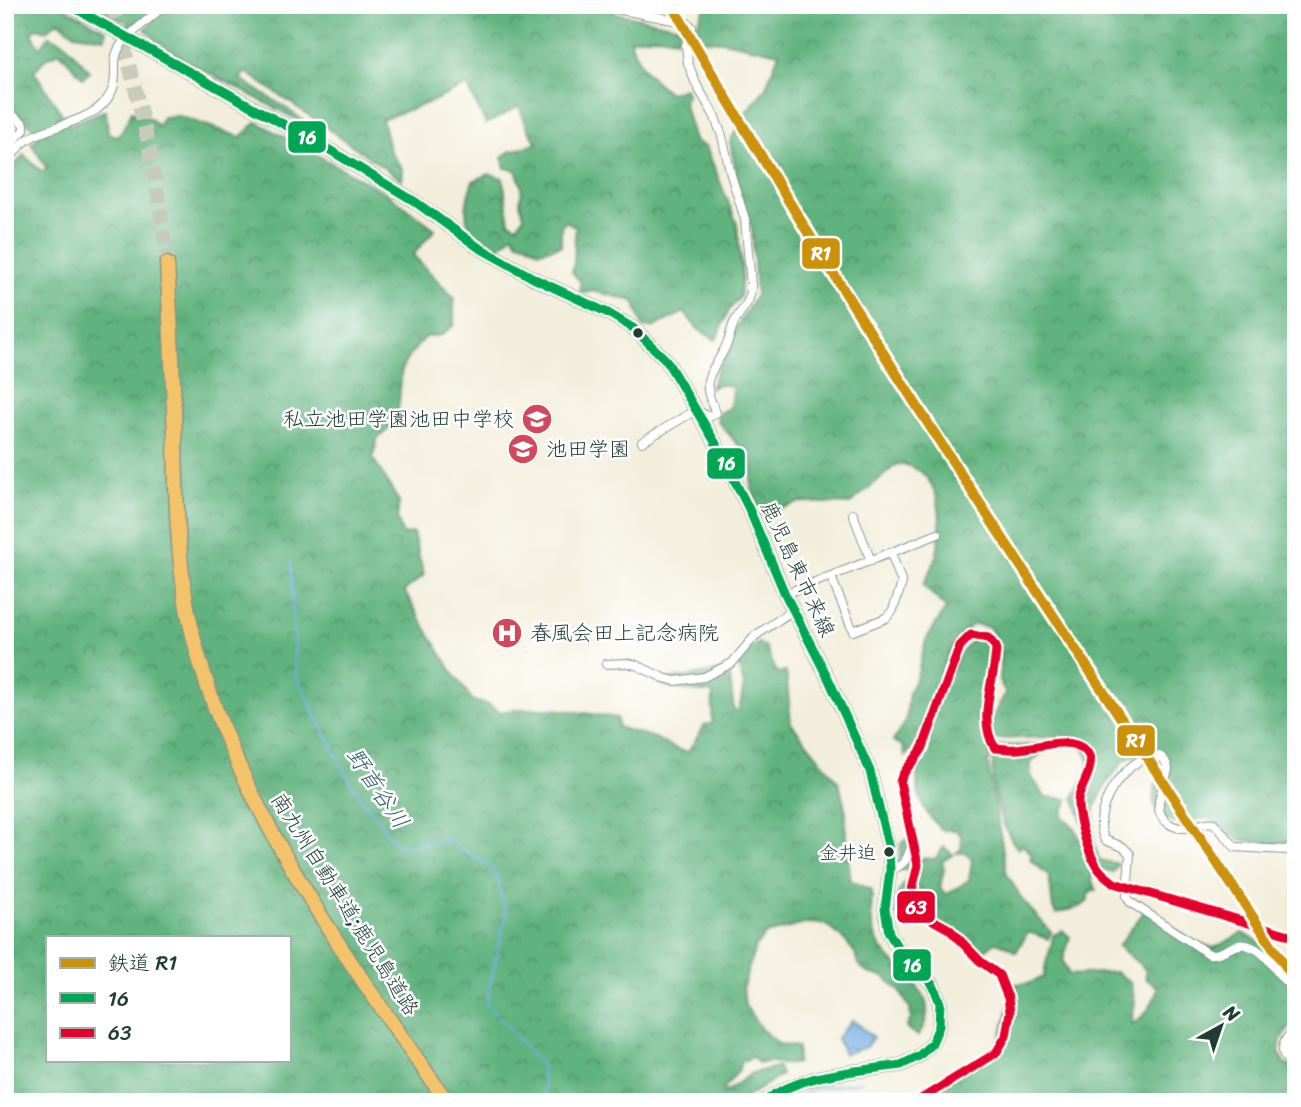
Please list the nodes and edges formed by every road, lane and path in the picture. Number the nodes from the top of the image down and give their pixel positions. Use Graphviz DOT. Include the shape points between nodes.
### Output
graph roads {
  1 [pos="69,5"];
  2 [pos="165,5"];
  3 [pos="612,5"];
  4 [pos="129,37"];
  5 [pos="5,108"];
  6 [pos="5,148"];
  7 [pos="5,166"];
  8 [pos="167,264"];
  9 [pos="696,410"];
  10 [pos="642,442"];
  11 [pos="853,514"];
  12 [pos="938,534"];
  13 [pos="891,553"];
  14 [pos="871,561"];
  15 [pos="831,577"];
  16 [pos="785,594"];
  17 [pos="793,610"];
  18 [pos="606,664"];
  19 [pos="912,844"];
  20 [pos="1296,844"];
  21 [pos="890,870"];
  22 [pos="1128,887"];
  23 [pos="1296,937"];
  24 [pos="1296,989"];
  25 [pos="1296,1026"];
  26 [pos="1296,1064"];
  27 [pos="447,1102"];
  28 [pos="764,1102"];
  29 [pos="916,1102"];
  1 -- 4 [label="main road, 鹿児島東市来線"];
  2 -- 4 [label="street"];
  3 -- 9 [label="street" via="692,27 686,45 688,63 714,114 746,219 752,294 734,321 706,383 716,413 709,417"];
  4 -- 7 [label="street" via="115,58 116,82 100,107 31,137"];
  4 -- 9 [label="main road, 鹿児島東市来線" via="339,155 478,247 627,324 666,360"];
  5 -- 6 [label="street" via="24,124 24,130"];
  8 -- 27 [label="highway, 南九州自動車道;鹿児島道路" via="181,573 208,685 243,774 295,871"];
  9 -- 10 [label="street"];
  9 -- 16 [label="main road, 鹿児島東市来線" via="749,509"];
  11 -- 14 [label="street"];
  12 -- 13 [label="street"];
  13 -- 14 [label="street"];
  13 -- 15 [label="street" via="902,583 886,618 853,631"];
  14 -- 15 [label="street"];
  15 -- 16 [label="street"];
  16 -- 17 [label="main road, 鹿児島東市来線"];
  17 -- 18 [label="street" via="755,636 732,663 704,677 675,681 636,665"];
  17 -- 21 [label="main road, 鹿児島東市来線" via="863,753 886,830"];
  19 -- 21 [label="street" via="906,860"];
  19 -- 22 [label="street" via="902,776 923,747 960,646 971,635 983,635 996,647 988,705 995,748 1069,743 1083,749 1090,773 1078,803 1087,843 1100,871"];
  19 -- 29 [label="street" via="918,865 914,904 958,936 999,975 1010,1012 1006,1036 996,1053"];
  20 -- 22 [label="street" via="1286,850 1235,847 1209,821 1191,827 1170,826 1158,804 1167,764 1149,757 1118,779 1101,812 1102,836 1130,854"];
  21 -- 28 [label="main road, 鹿児島東市来線" via="885,909 889,933 904,958 933,985 940,1003 936,1034 926,1050 901,1065 822,1076 788,1087"];
  22 -- 23 [label="street"];
  22 -- 24 [label="street" via="1130,902 1204,952 1213,955 1248,945 1268,957 1282,979"];
  25 -- 26 [label="street" via="1282,1047 1287,1060"];
}
